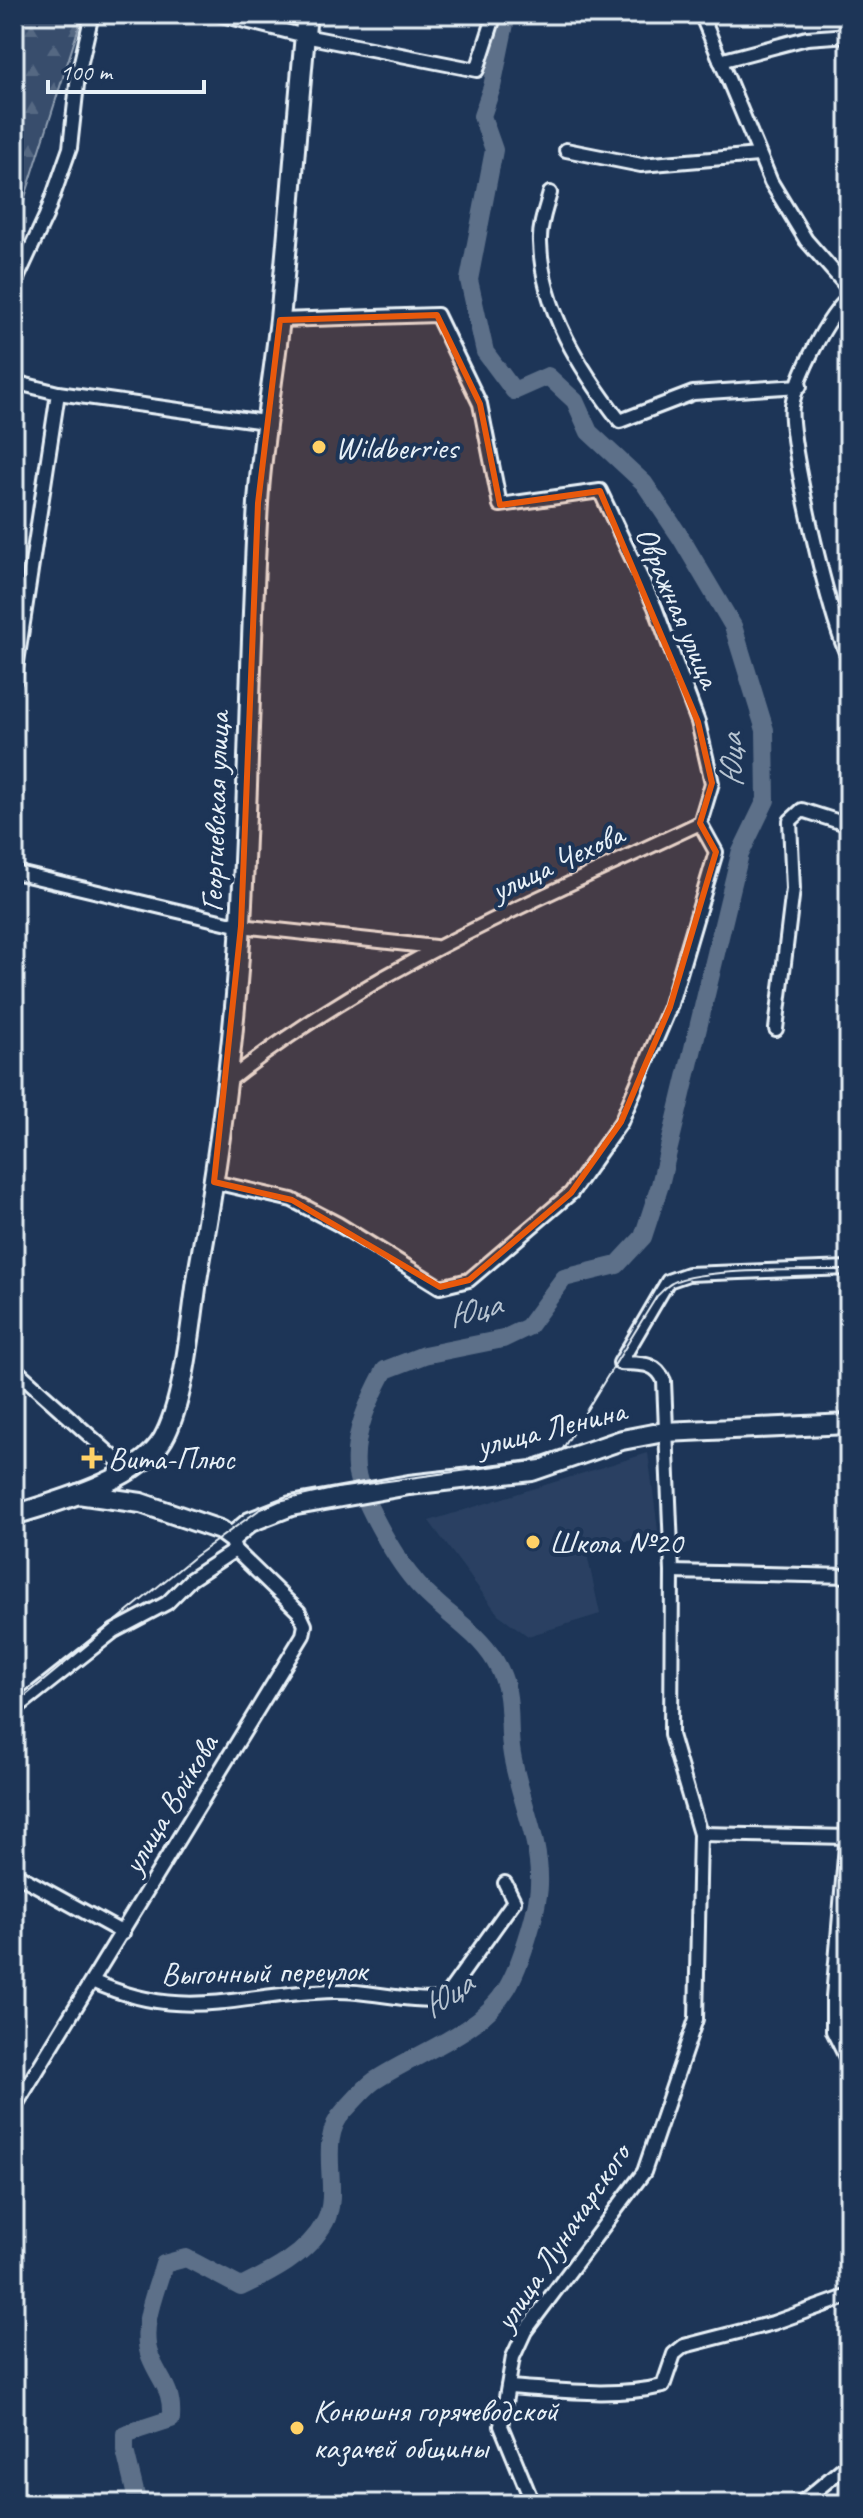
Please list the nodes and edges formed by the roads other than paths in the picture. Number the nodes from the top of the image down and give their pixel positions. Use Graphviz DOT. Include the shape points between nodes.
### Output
graph roads {
  1 [pos="92,14"];
  2 [pos="218,14"];
  3 [pos="307,14"];
  4 [pos="495,14"];
  5 [pos="701,14"];
  6 [pos="849,35"];
  7 [pos="305,36"];
  8 [pos="720,61"];
  9 [pos="566,150"];
  10 [pos="758,155"];
  11 [pos="550,193"];
  12 [pos="14,285"];
  13 [pos="849,289"];
  14 [pos="849,298"];
  15 [pos="280,320"];
  16 [pos="14,382"];
  17 [pos="800,386"];
  18 [pos="58,393"];
  19 [pos="265,422"];
  20 [pos="849,658"];
  21 [pos="14,682"];
  22 [pos="700,823"];
  23 [pos="849,825"];
  24 [pos="14,872"];
  25 [pos="241,926"];
  26 [pos="437,948"];
  27 [pos="776,1029"];
  28 [pos="227,1082"];
  29 [pos="214,1182"];
  30 [pos="849,1268"];
  31 [pos="14,1368"];
  32 [pos="849,1424"];
  33 [pos="664,1432"];
  34 [pos="128,1470"];
  35 [pos="78,1494"];
  36 [pos="141,1503"];
  37 [pos="14,1515"];
  38 [pos="233,1544"];
  39 [pos="672,1572"];
  40 [pos="849,1576"];
  41 [pos="14,1710"];
  42 [pos="849,1810"];
  43 [pos="700,1834"];
  44 [pos="848,1836"];
  45 [pos="14,1873"];
  46 [pos="505,1883"];
  47 [pos="123,1933"];
  48 [pos="92,1981"];
  49 [pos="849,2063"];
  50 [pos="14,2108"];
  51 [pos="849,2296"];
  52 [pos="508,2387"];
  53 [pos="849,2463"];
  54 [pos="533,2504"];
  55 [pos="800,2504"];
  1 -- 12 [label="street" via="70,148"];
  2 -- 7 [label="street"];
  3 -- 7 [label="main road, Георгиевская улица"];
  4 -- 7 [label="street" via="477,70"];
  5 -- 8 [label="street"];
  6 -- 8 [label="street" via="807,38"];
  7 -- 15 [label="main road, Георгиевская улица"];
  8 -- 10 [label="street"];
  9 -- 10 [label="street" via="641,165"];
  10 -- 13 [label="street" via="806,240"];
  11 -- 17 [label="street" via="539,240 549,289 565,339 620,421 693,393"];
  14 -- 17 [label="street" via="821,336"];
  15 -- 19 [label="main road, Георгиевская улица"];
  15 -- 22 [label="street, Овражная улица" via="437,315 480,404 500,505 600,491 655,607 698,722 712,783"];
  16 -- 18 [label="street"];
  17 -- 20 [label="street" via="792,407 802,484 822,574"];
  18 -- 19 [label="street"];
  18 -- 21 [label="street"];
  19 -- 25 [label="main road, Георгиевская улица"];
  22 -- 26 [label="street, улица Чехова"];
  22 -- 29 [label="street" via="716,852 670,1007 621,1122 571,1193 469,1280 440,1287 292,1200"];
  23 -- 27 [label="street" via="802,810 790,821 793,889"];
  24 -- 25 [label="street"];
  25 -- 26 [label="street"];
  25 -- 28 [label="main road, Георгиевская улица"];
  26 -- 28 [label="street, улица Чехова" via="314,1018"];
  28 -- 29 [label="main road, Георгиевская улица"];
  29 -- 34 [label="main road, Георгиевская улица" via="172,1413 158,1446"];
  30 -- 33 [label="street, улица Луначарского" via="688,1274 668,1281 620,1363 649,1364 659,1370 664,1381"];
  31 -- 34 [label="street"];
  32 -- 33 [label="main road, улица Ленина"];
  33 -- 38 [label="main road, улица Ленина" via="622,1440 532,1471 291,1506 250,1522"];
  33 -- 39 [label="street, улица Луначарского"];
  34 -- 35 [label="main road, Георгиевская улица"];
  34 -- 36 [label="main road"];
  35 -- 36 [label="main road"];
  35 -- 37 [label="main road, Георгиевская улица"];
  36 -- 38 [label="main road" via="220,1530"];
  38 -- 41 [label="street" via="167,1603 114,1631"];
  38 -- 47 [label="street, улица Войкова" via="295,1607 305,1625 303,1635"];
  39 -- 40 [label="street"];
  39 -- 43 [label="street, улица Луначарского" via="671,1735"];
  42 -- 44 [label="street"];
  43 -- 44 [label="street"];
  43 -- 52 [label="street, улица Луначарского" via="696,2019 644,2172 525,2331"];
  44 -- 49 [label="street" via="833,2031"];
  45 -- 47 [label="street, Выгонный переулок"];
  46 -- 48 [label="street, Выгонный переулок" via="514,1901 444,1999 421,2002 334,1991 180,2006 128,1998"];
  47 -- 48 [label="street, улица Войкова"];
  48 -- 50 [label="street, улица Войкова"];
  51 -- 52 [label="street" via="684,2346 674,2354 663,2386 598,2391"];
  52 -- 54 [label="street, улица Луначарского" via="501,2426"];
  53 -- 55 [label="street"];
}
